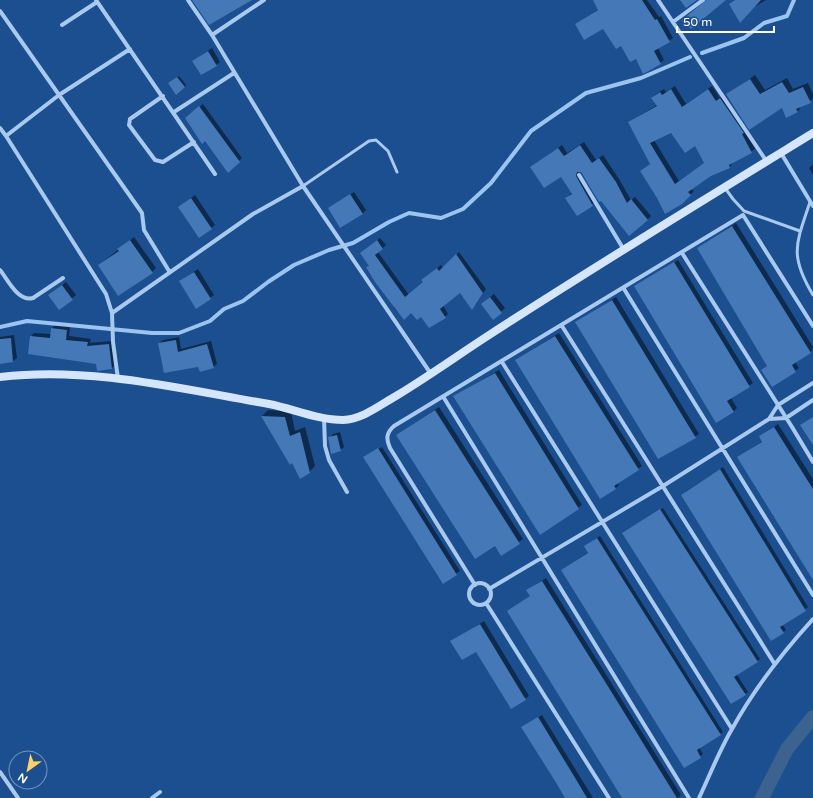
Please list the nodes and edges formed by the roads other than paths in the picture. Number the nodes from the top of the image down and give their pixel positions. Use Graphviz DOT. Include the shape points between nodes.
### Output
graph roads {
  1 [pos="188,0"];
  2 [pos="264,0"];
  3 [pos="658,0"];
  4 [pos="703,0"];
  5 [pos="96,1"];
  6 [pos="0,11"];
  7 [pos="673,22"];
  8 [pos="62,25"];
  9 [pos="212,35"];
  10 [pos="130,49"];
  11 [pos="234,73"];
  12 [pos="59,95"];
  13 [pos="163,96"];
  14 [pos="174,112"];
  15 [pos="0,128"];
  16 [pos="813,134"];
  17 [pos="6,136"];
  18 [pos="194,142"];
  19 [pos="781,153"];
  20 [pos="767,162"];
  21 [pos="397,172"];
  22 [pos="215,174"];
  23 [pos="579,175"];
  24 [pos="302,186"];
  25 [pos="727,190"];
  26 [pos="810,202"];
  27 [pos="813,206"];
  28 [pos="800,231"];
  29 [pos="624,250"];
  30 [pos="682,254"];
  31 [pos="0,270"];
  32 [pos="170,271"];
  33 [pos="63,278"];
  34 [pos="624,289"];
  35 [pos="813,295"];
  36 [pos="112,313"];
  37 [pos="562,326"];
  38 [pos="813,326"];
  39 [pos="502,362"];
  40 [pos="431,375"];
  41 [pos="0,378"];
  42 [pos="118,380"];
  43 [pos="813,383"];
  44 [pos="444,398"];
  45 [pos="813,400"];
  46 [pos="778,405"];
  47 [pos="324,418"];
  48 [pos="786,418"];
  49 [pos="769,420"];
  50 [pos="723,449"];
  51 [pos="813,462"];
  52 [pos="663,486"];
  53 [pos="347,492"];
  54 [pos="601,522"];
  55 [pos="542,557"];
  56 [pos="475,585"];
  57 [pos="489,589"];
  58 [pos="813,595"];
  59 [pos="486,603"];
  60 [pos="813,619"];
  61 [pos="774,663"];
  62 [pos="732,729"];
  63 [pos="0,772"];
  64 [pos="160,792"];
  65 [pos="18,798"];
  66 [pos="152,798"];
  67 [pos="609,798"];
  68 [pos="689,798"];
  69 [pos="699,798"];
  1 -- 9 [label="street"];
  2 -- 9 [label="street"];
  3 -- 7 [label="street"];
  4 -- 7 [label="street"];
  5 -- 8 [label="street"];
  5 -- 10 [label="street"];
  6 -- 12 [label="street"];
  7 -- 20 [label="street"];
  9 -- 11 [label="street"];
  10 -- 12 [label="street"];
  10 -- 13 [label="street"];
  11 -- 14 [label="street"];
  11 -- 24 [label="street"];
  12 -- 17 [label="street"];
  12 -- 32 [label="street" via="142,213 144,230"];
  13 -- 14 [label="street"];
  13 -- 18 [label="street" via="130,119 129,125 155,160 160,162"];
  14 -- 18 [label="street"];
  15 -- 17 [label="street"];
  16 -- 19 [label="main road"];
  17 -- 36 [label="street" via="106,294"];
  18 -- 22 [label="street"];
  19 -- 20 [label="main road"];
  19 -- 26 [label="street"];
  20 -- 25 [label="main road"];
  21 -- 24 [label="lane" via="388,151 376,140 369,141"];
  23 -- 29 [label="street"];
  24 -- 32 [label="street" via="253,214"];
  24 -- 40 [label="street"];
  25 -- 28 [label="lane" via="744,211"];
  25 -- 29 [label="main road"];
  26 -- 27 [label="street"];
  26 -- 28 [label="lane"];
  28 -- 35 [label="lane" via="796,244 800,272"];
  29 -- 40 [label="main road"];
  30 -- 34 [label="street"];
  30 -- 38 [label="street" via="743,215"];
  30 -- 46 [label="street"];
  31 -- 33 [label="street" via="20,296 29,299"];
  32 -- 36 [label="street"];
  34 -- 37 [label="street"];
  34 -- 50 [label="street"];
  36 -- 42 [label="street"];
  37 -- 39 [label="street"];
  37 -- 52 [label="street"];
  39 -- 44 [label="street"];
  39 -- 54 [label="street"];
  40 -- 47 [label="main road" via="358,417 343,420"];
  41 -- 42 [label="main road" via="50,374"];
  42 -- 47 [label="main road" via="152,383 274,405"];
  43 -- 46 [label="street"];
  44 -- 55 [label="street"];
  44 -- 56 [label="street" via="394,426 388,433 388,442"];
  45 -- 48 [label="street"];
  46 -- 48 [label="street"];
  46 -- 49 [label="street"];
  47 -- 53 [label="street" via="325,446 329,460"];
  48 -- 49 [label="street"];
  48 -- 51 [label="street"];
  49 -- 50 [label="street"];
  50 -- 52 [label="street"];
  50 -- 58 [label="street"];
  52 -- 54 [label="street"];
  52 -- 61 [label="street"];
  54 -- 55 [label="street"];
  54 -- 62 [label="street"];
  55 -- 57 [label="street"];
  55 -- 68 [label="street"];
  56 -- 57 [label="street" via="482,584"];
  56 -- 59 [label="street" via="470,592 471,600 478,605"];
  57 -- 59 [label="street" via="491,597"];
  59 -- 67 [label="street"];
  60 -- 61 [label="street"];
  61 -- 62 [label="street"];
  62 -- 69 [label="street"];
  63 -- 65 [label="street"];
  64 -- 66 [label="street"];
}
